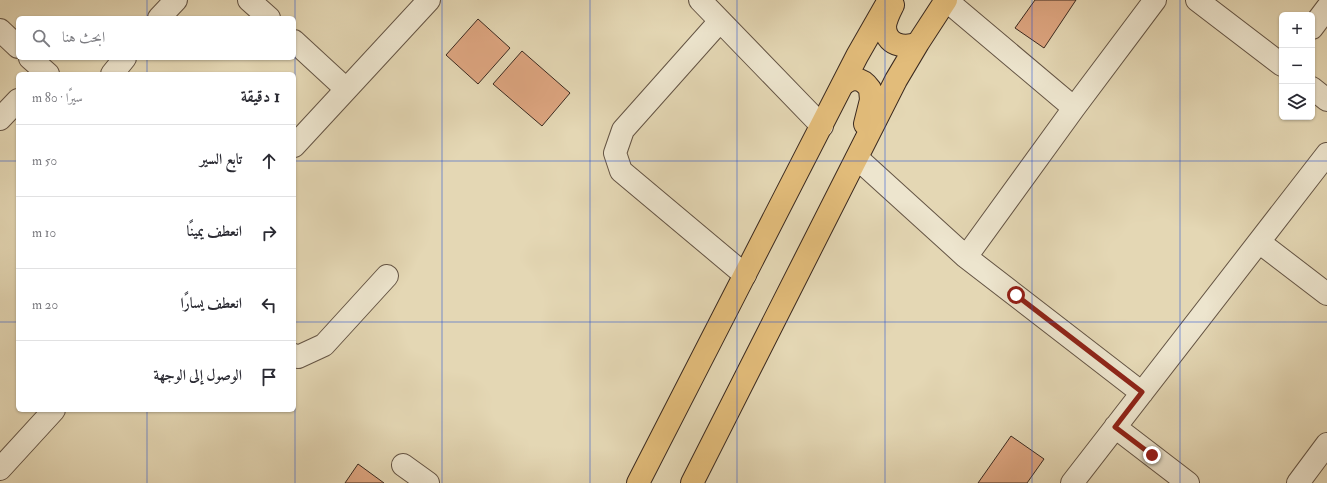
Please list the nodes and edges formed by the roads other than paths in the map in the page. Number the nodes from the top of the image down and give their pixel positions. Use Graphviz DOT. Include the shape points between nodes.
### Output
graph roads {
  1 [pos="176,0"];
  2 [pos="249,0"];
  3 [pos="429,0"];
  4 [pos="700,0"];
  5 [pos="889,0"];
  6 [pos="896,0"];
  7 [pos="946,0"];
  8 [pos="1155,0"];
  9 [pos="1197,0"];
  10 [pos="1327,8"];
  11 [pos="161,16"];
  12 [pos="267,16"];
  13 [pos="720,21"];
  14 [pos="1315,24"];
  15 [pos="0,30"];
  16 [pos="296,43"];
  17 [pos="918,43"];
  18 [pos="16,45"];
  19 [pos="123,60"];
  20 [pos="1279,63"];
  21 [pos="114,72"];
  22 [pos="840,87"];
  23 [pos="346,89"];
  24 [pos="1315,90"];
  25 [pos="1327,100"];
  26 [pos="16,102"];
  27 [pos="1074,108"];
  28 [pos="0,119"];
  29 [pos="822,126"];
  30 [pos="296,144"];
  31 [pos="1327,154"];
  32 [pos="857,158"];
  33 [pos="1259,242"];
  34 [pos="966,257"];
  35 [pos="745,275"];
  36 [pos="387,276"];
  37 [pos="1327,294"];
  38 [pos="296,356"];
  39 [pos="1142,392"];
  40 [pos="52,412"];
  41 [pos="1115,427"];
  42 [pos="1327,444"];
  43 [pos="403,465"];
  44 [pos="0,469"];
  45 [pos="428,483"];
  46 [pos="638,483"];
  47 [pos="692,483"];
  48 [pos="1072,483"];
  49 [pos="1188,483"];
  50 [pos="1298,483"];
  1 -- 11 [label="street"];
  2 -- 12 [label="street"];
  3 -- 23 [label="street"];
  4 -- 13 [label="street"];
  5 -- 22 [label="highway"];
  6 -- 17 [label="highway" via="886,21 887,35 891,41 904,47"];
  7 -- 17 [label="highway"];
  7 -- 27 [label="street"];
  8 -- 27 [label="street"];
  9 -- 20 [label="street"];
  10 -- 14 [label="street"];
  13 -- 29 [label="street"];
  13 -- 35 [label="street" via="623,130 615,154 621,171"];
  15 -- 18 [label="street"];
  16 -- 23 [label="street"];
  17 -- 32 [label="highway" via="896,80"];
  19 -- 21 [label="street"];
  22 -- 29 [label="highway"];
  22 -- 32 [label="highway" via="856,79 862,80 870,89 871,100"];
  23 -- 30 [label="street"];
  24 -- 25 [label="street"];
  26 -- 28 [label="street"];
  27 -- 34 [label="street"];
  29 -- 35 [label="highway"];
  31 -- 33 [label="street"];
  32 -- 34 [label="street"];
  32 -- 47 [label="highway"];
  33 -- 37 [label="street"];
  33 -- 39 [label="street"];
  34 -- 39 [label="street"];
  35 -- 46 [label="highway"];
  36 -- 38 [label="street" via="324,345"];
  39 -- 41 [label="street"];
  40 -- 44 [label="street"];
  41 -- 48 [label="street"];
  41 -- 49 [label="street"];
  42 -- 50 [label="street"];
  43 -- 45 [label="street"];
}
